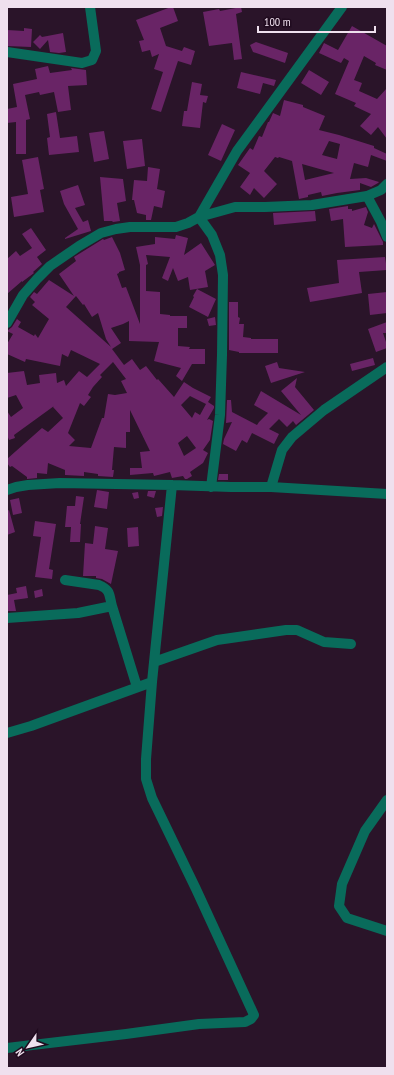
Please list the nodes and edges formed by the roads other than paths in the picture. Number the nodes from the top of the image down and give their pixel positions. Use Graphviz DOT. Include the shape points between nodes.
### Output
graph roads {
  1 [pos="90,7"];
  2 [pos="342,7"];
  3 [pos="7,52"];
  4 [pos="387,184"];
  5 [pos="367,196"];
  6 [pos="199,217"];
  7 [pos="387,237"];
  8 [pos="7,321"];
  9 [pos="387,367"];
  10 [pos="172,485"];
  11 [pos="211,486"];
  12 [pos="271,487"];
  13 [pos="7,489"];
  14 [pos="387,494"];
  15 [pos="65,580"];
  16 [pos="112,606"];
  17 [pos="7,618"];
  18 [pos="351,644"];
  19 [pos="154,662"];
  20 [pos="152,682"];
  21 [pos="137,687"];
  22 [pos="7,733"];
  23 [pos="387,800"];
  24 [pos="387,931"];
  25 [pos="7,1048"];
  1 -- 3 [label="street" via="96,51 92,60 82,63"];
  2 -- 6 [label="street" via="237,151"];
  4 -- 5 [label="street" via="381,190"];
  5 -- 6 [label="street" via="312,205 235,207"];
  5 -- 7 [label="street" via="382,222"];
  6 -- 8 [label="street" via="176,227 130,227 101,233 50,266 23,295"];
  6 -- 11 [label="street" via="212,235 220,255 223,275 220,415"];
  9 -- 12 [label="street" via="324,410 292,437 282,450"];
  10 -- 11 [label="street"];
  10 -- 13 [label="street" via="60,483"];
  10 -- 19 [label="street"];
  11 -- 12 [label="street"];
  12 -- 14 [label="street"];
  15 -- 16 [label="street" via="104,587 108,590"];
  16 -- 17 [label="street" via="78,613"];
  16 -- 21 [label="street"];
  18 -- 19 [label="street" via="324,642 297,630 286,630 217,640"];
  19 -- 20 [label="street"];
  20 -- 21 [label="street"];
  20 -- 25 [label="street" via="146,779 152,798 254,1015 245,1022 199,1024"];
  21 -- 22 [label="street"];
  23 -- 24 [label="street" via="365,831 342,884 339,906 347,918"];
}
